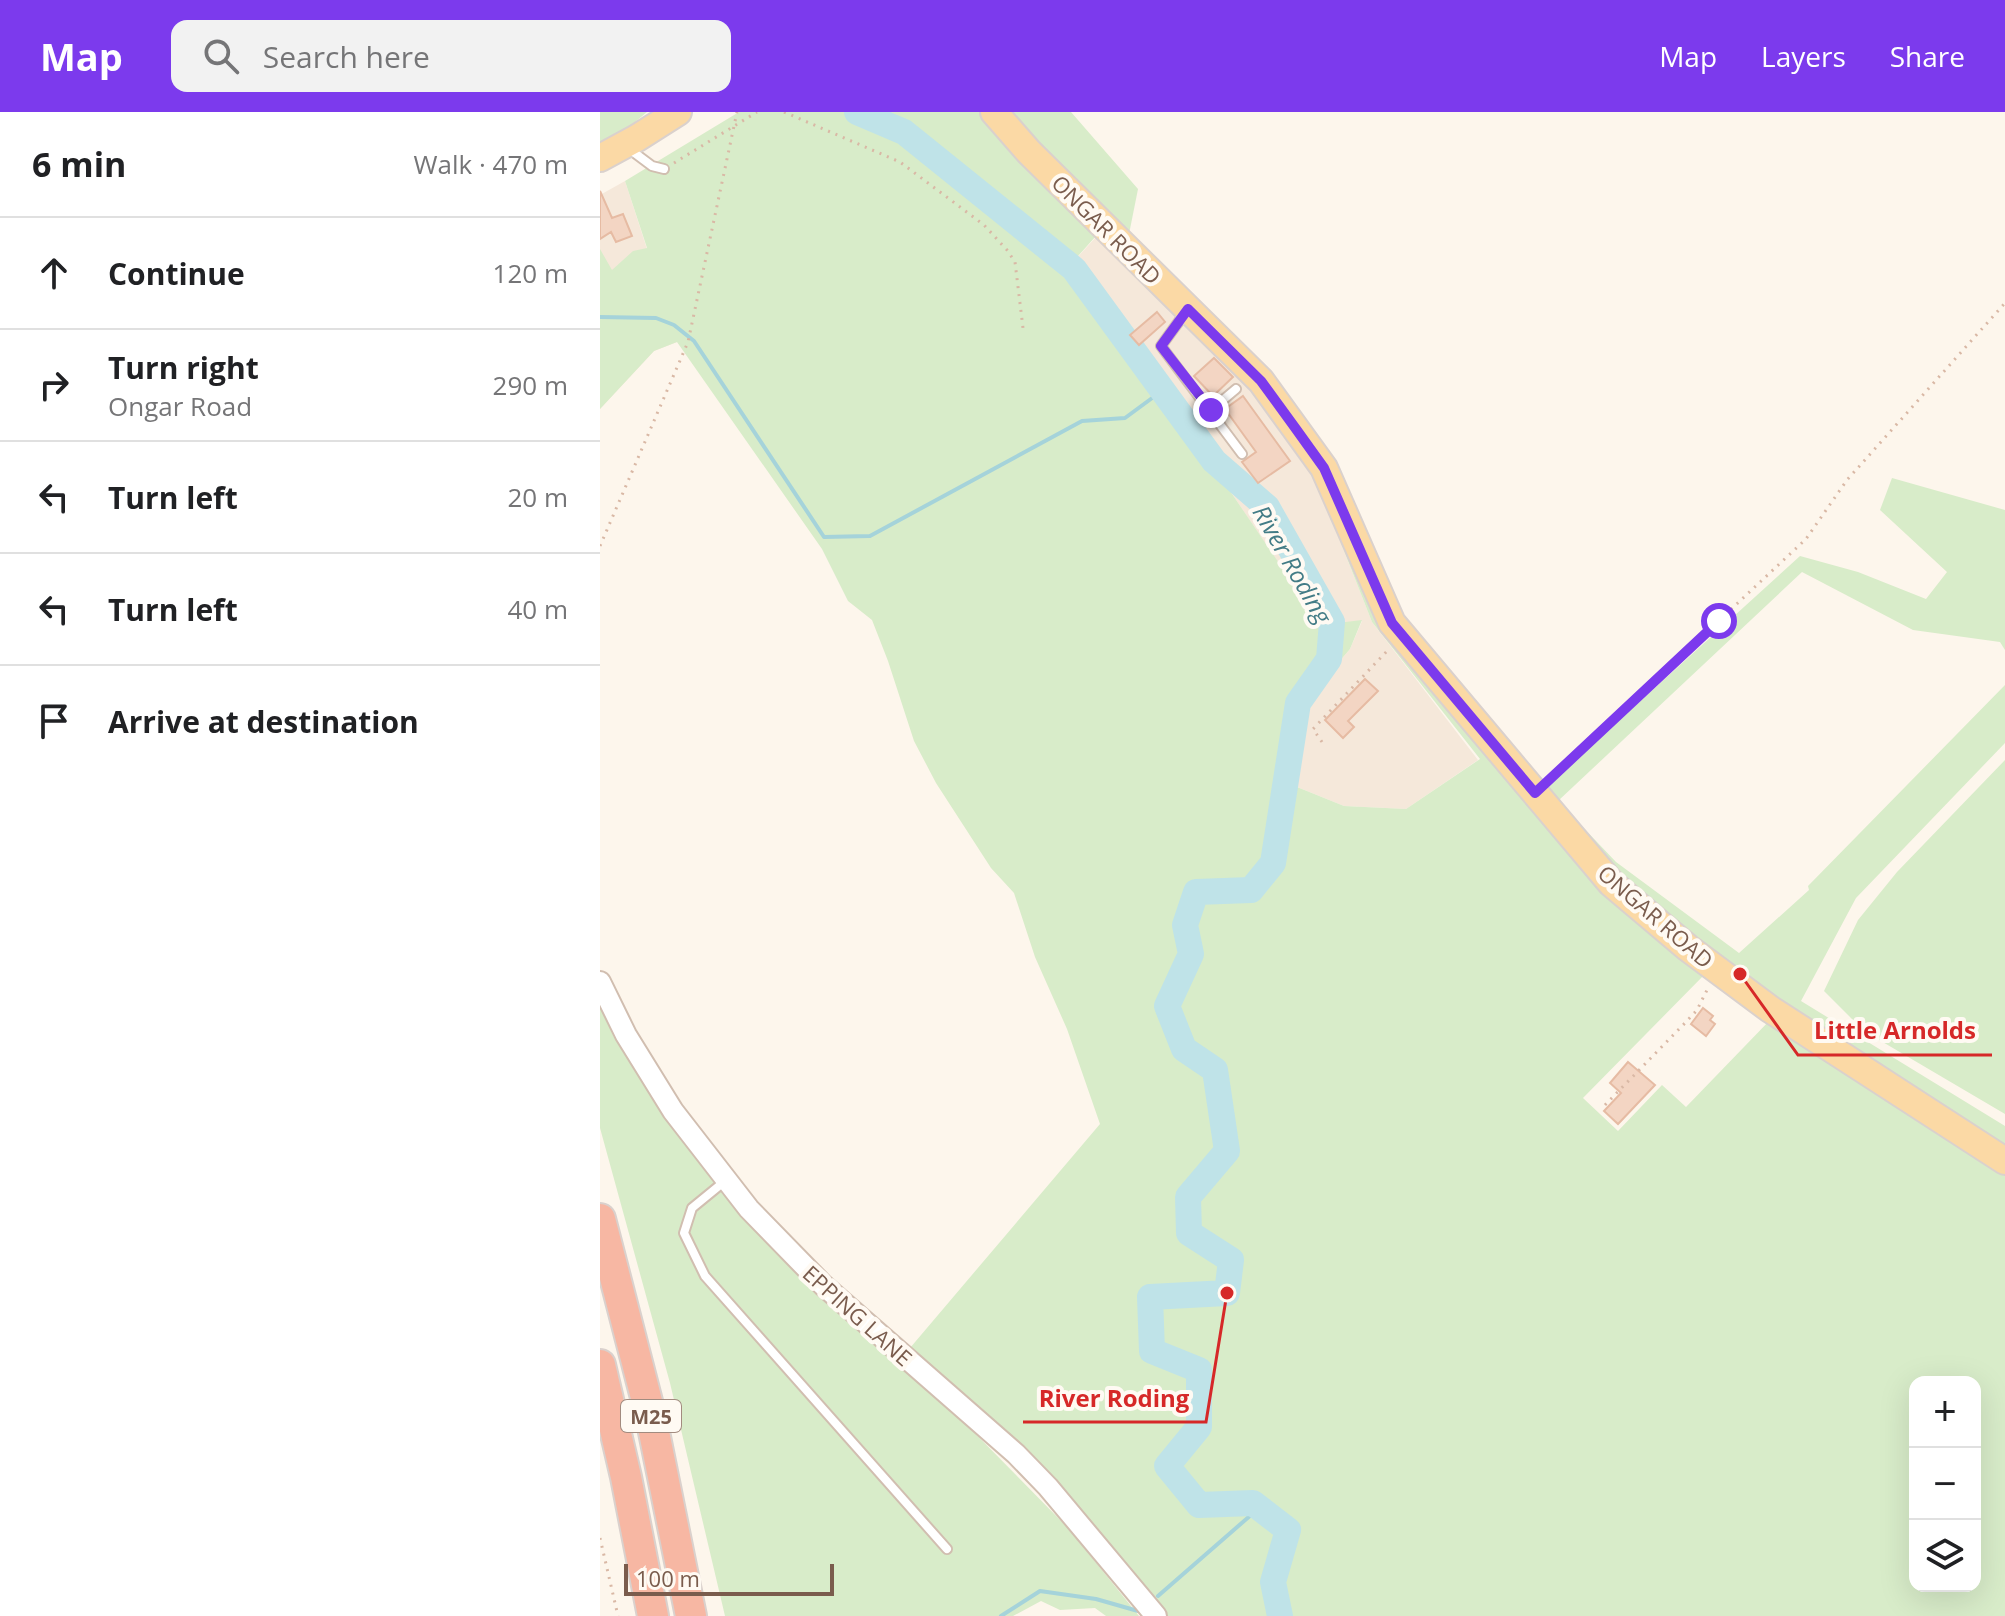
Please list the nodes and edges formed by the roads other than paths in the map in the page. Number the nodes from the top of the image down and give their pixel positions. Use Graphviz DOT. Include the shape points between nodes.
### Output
graph roads {
  1 [pos="678,112"];
  2 [pos="994,112"];
  3 [pos="624,145"];
  4 [pos="600,158"];
  5 [pos="664,169"];
  6 [pos="1188,309"];
  7 [pos="1236,389"];
  8 [pos="1211,410"];
  9 [pos="1242,454"];
  10 [pos="600,982"];
  11 [pos="2005,1161"];
  12 [pos="725,1181"];
  13 [pos="600,1219"];
  14 [pos="600,1365"];
  15 [pos="947,1549"];
  16 [pos="653,1616"];
  17 [pos="691,1616"];
  18 [pos="1156,1616"];
  1 -- 3 [label="main road"];
  2 -- 6 [label="main road, ONGAR ROAD"];
  3 -- 4 [label="main road"];
  3 -- 5 [label="lane"];
  6 -- 8 [label="lane" via="1161,346"];
  6 -- 11 [label="main road, ONGAR ROAD" via="1261,381 1324,468 1392,623 1611,883 1770,1009"];
  7 -- 8 [label="lane"];
  8 -- 9 [label="lane"];
  10 -- 12 [label="street, EPPING LANE" via="646,1069"];
  12 -- 15 [label="lane" via="692,1208 684,1233 705,1276"];
  12 -- 18 [label="street, EPPING LANE" via="823,1285 1016,1454"];
  13 -- 17 [label="highway, M25" via="651,1417"];
  14 -- 16 [label="highway, M25"];
}
